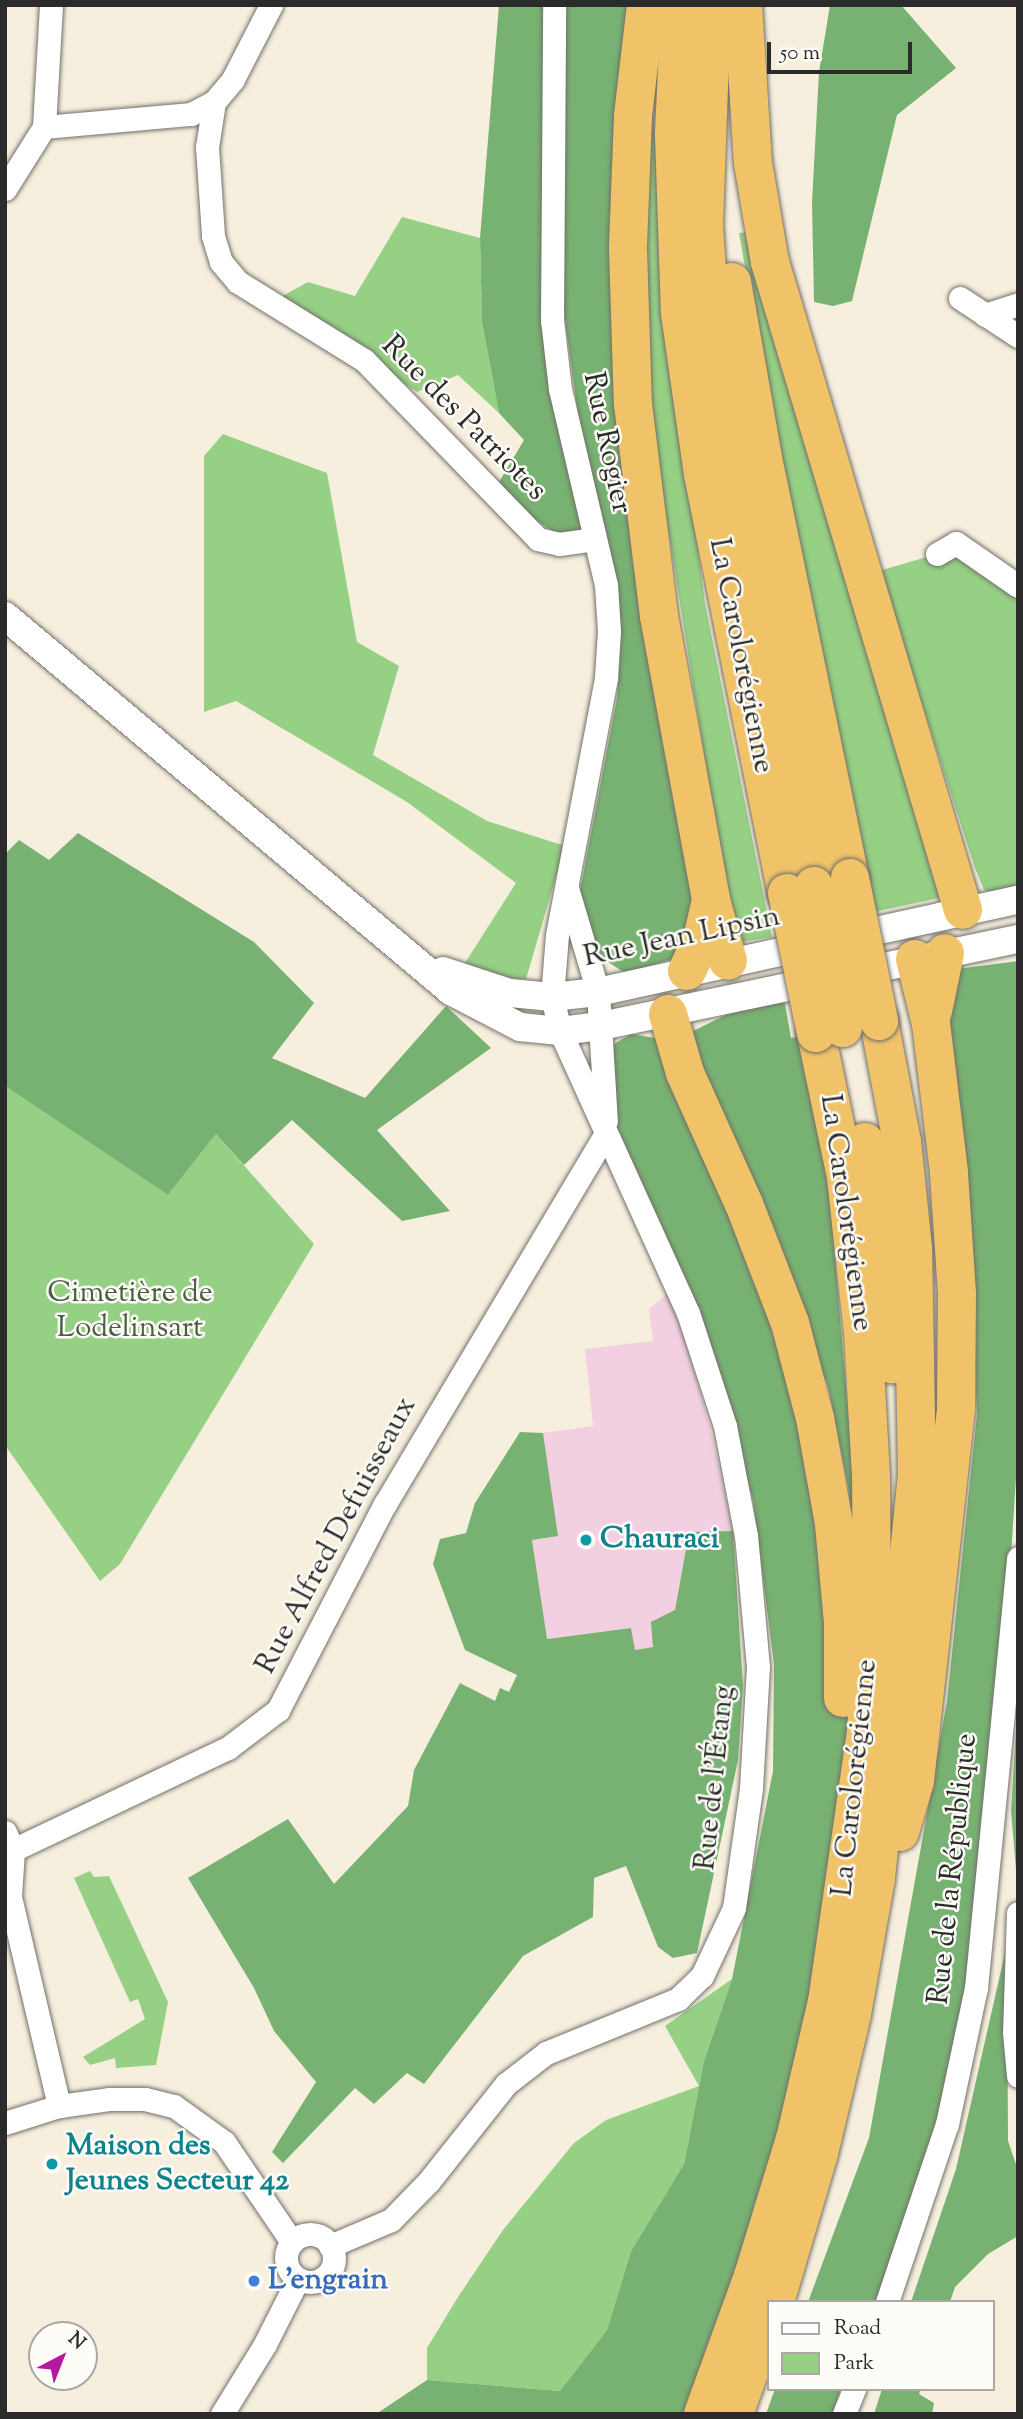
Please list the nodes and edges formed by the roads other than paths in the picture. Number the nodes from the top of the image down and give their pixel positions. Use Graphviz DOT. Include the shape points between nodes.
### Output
graph roads {
  1 [pos="51,5"];
  2 [pos="271,5"];
  3 [pos="554,5"];
  4 [pos="646,5"];
  5 [pos="680,5"];
  6 [pos="712,5"];
  7 [pos="743,5"];
  8 [pos="214,102"];
  9 [pos="44,127"];
  10 [pos="5,189"];
  11 [pos="960,298"];
  12 [pos="1018,304"];
  13 [pos="985,315"];
  14 [pos="1018,336"];
  15 [pos="594,539"];
  16 [pos="937,554"];
  17 [pos="1018,586"];
  18 [pos="5,616"];
  19 [pos="817,886"];
  20 [pos="568,888"];
  21 [pos="711,900"];
  22 [pos="1018,900"];
  23 [pos="963,910"];
  24 [pos="890,927"];
  25 [pos="1018,939"];
  26 [pos="930,956"];
  27 [pos="411,957"];
  28 [pos="729,961"];
  29 [pos="687,971"];
  30 [pos="782,987"];
  31 [pos="598,992"];
  32 [pos="552,997"];
  33 [pos="668,1014"];
  34 [pos="601,1026"];
  35 [pos="846,1027"];
  36 [pos="560,1031"];
  37 [pos="606,1134"];
  38 [pos="1018,1558"];
  39 [pos="856,1821"];
  40 [pos="9,1841"];
  41 [pos="876,1878"];
  42 [pos="986,1913"];
  43 [pos="1018,1913"];
  44 [pos="1018,2076"];
  45 [pos="59,2106"];
  46 [pos="5,2123"];
  47 [pos="292,2242"];
  48 [pos="330,2246"];
  49 [pos="298,2279"];
  50 [pos="776,2300"];
  51 [pos="888,2300"];
  52 [pos="768,2321"];
  53 [pos="852,2391"];
  54 [pos="222,2414"];
  55 [pos="704,2414"];
  56 [pos="734,2414"];
  57 [pos="844,2414"];
  1 -- 9 [label="street"];
  2 -- 8 [label="street" via="233,79"];
  3 -- 15 [label="street, Rue Rogier" via="552,320 560,389"];
  4 -- 21 [label="highway" via="633,116 628,249 633,404 659,616"];
  5 -- 19 [label="highway, La Carolorégienne" via="674,134 680,313 703,474"];
  6 -- 19 [label="highway, La Carolorégienne" via="706,171 708,287 732,473"];
  7 -- 23 [label="highway" via="752,163 770,262"];
  8 -- 9 [label="street" via="191,114"];
  8 -- 15 [label="street, Rue des Patriotes" via="207,147 213,236 221,262 238,282 364,360 538,539 559,544"];
  9 -- 10 [label="street"];
  11 -- 13 [label="street"];
  12 -- 13 [label="street"];
  13 -- 14 [label="street"];
  15 -- 20 [label="street, Rue Rogier" via="606,585 606,677"];
  16 -- 17 [label="street" via="956,543"];
  18 -- 27 [label="street"];
  19 -- 35 [label="highway, La Carolorégienne, bridge"];
  20 -- 31 [label="street, Rue Rogier"];
  20 -- 32 [label="street, Rue Rogier" via="557,935"];
  21 -- 28 [label="highway"];
  21 -- 29 [label="highway" via="702,939"];
  22 -- 23 [label="street, Rue Jean Lipsin"];
  23 -- 24 [label="street, Rue Jean Lipsin"];
  23 -- 26 [label="street"];
  24 -- 26 [label="street"];
  24 -- 28 [label="street, Rue Jean Lipsin"];
  25 -- 26 [label="street"];
  26 -- 30 [label="street"];
  26 -- 41 [label="highway" via="931,1024 949,1172 957,1294 956,1408 915,1781 904,1826"];
  27 -- 32 [label="street, Rue Jean Lipsin" via="466,981"];
  27 -- 36 [label="street" via="483,1011 520,1027"];
  28 -- 29 [label="street, Rue Jean Lipsin"];
  28 -- 30 [label="street" via="749,978"];
  29 -- 31 [label="street, Rue Jean Lipsin"];
  29 -- 33 [label="street"];
  30 -- 33 [label="street"];
  31 -- 32 [label="street, Rue Jean Lipsin"];
  31 -- 34 [label="street, Rue de l'Étang"];
  32 -- 36 [label="street, Rue de l'Étang"];
  33 -- 34 [label="street"];
  33 -- 39 [label="highway" via="685,1073 744,1204 790,1323 815,1418 836,1538 844,1622 842,1752"];
  34 -- 36 [label="street"];
  34 -- 37 [label="street, Rue de l'Étang"];
  35 -- 39 [label="highway, La Carolorégienne" via="846,1177 863,1334 871,1476 871,1628"];
  35 -- 41 [label="highway, La Carolorégienne" via="881,1239 898,1467 900,1614"];
  36 -- 37 [label="street, Rue de l'Étang"];
  37 -- 40 [label="street, Rue Alfred Defuisseaux" via="398,1480 278,1710 228,1748"];
  37 -- 48 [label="street, Rue de l'Étang" via="688,1312 725,1426 746,1536 758,1667 751,1788 734,1908 702,1976 678,1999 546,2053 506,2084 429,2181 391,2220"];
  38 -- 42 [label="street, Rue de la République"];
  39 -- 55 [label="highway, La Carolorégienne" via="827,2002 795,2139"];
  40 -- 45 [label="street" via="10,1897"];
  41 -- 50 [label="highway, La Carolorégienne" via="852,2014 819,2153"];
  42 -- 43 [label="street"];
  42 -- 51 [label="street, Rue de la République" via="947,2124"];
  43 -- 44 [label="street" via="1014,2032"];
  45 -- 46 [label="street"];
  45 -- 47 [label="street" via="128,2097 184,2111 224,2142"];
  47 -- 48 [label="street" via="311,2234"];
  47 -- 49 [label="street" via="286,2263"];
  48 -- 49 [label="street" via="333,2263 327,2275 312,2282"];
  49 -- 54 [label="street"];
  52 -- 56 [label="highway"];
  53 -- 57 [label="street"];
}
